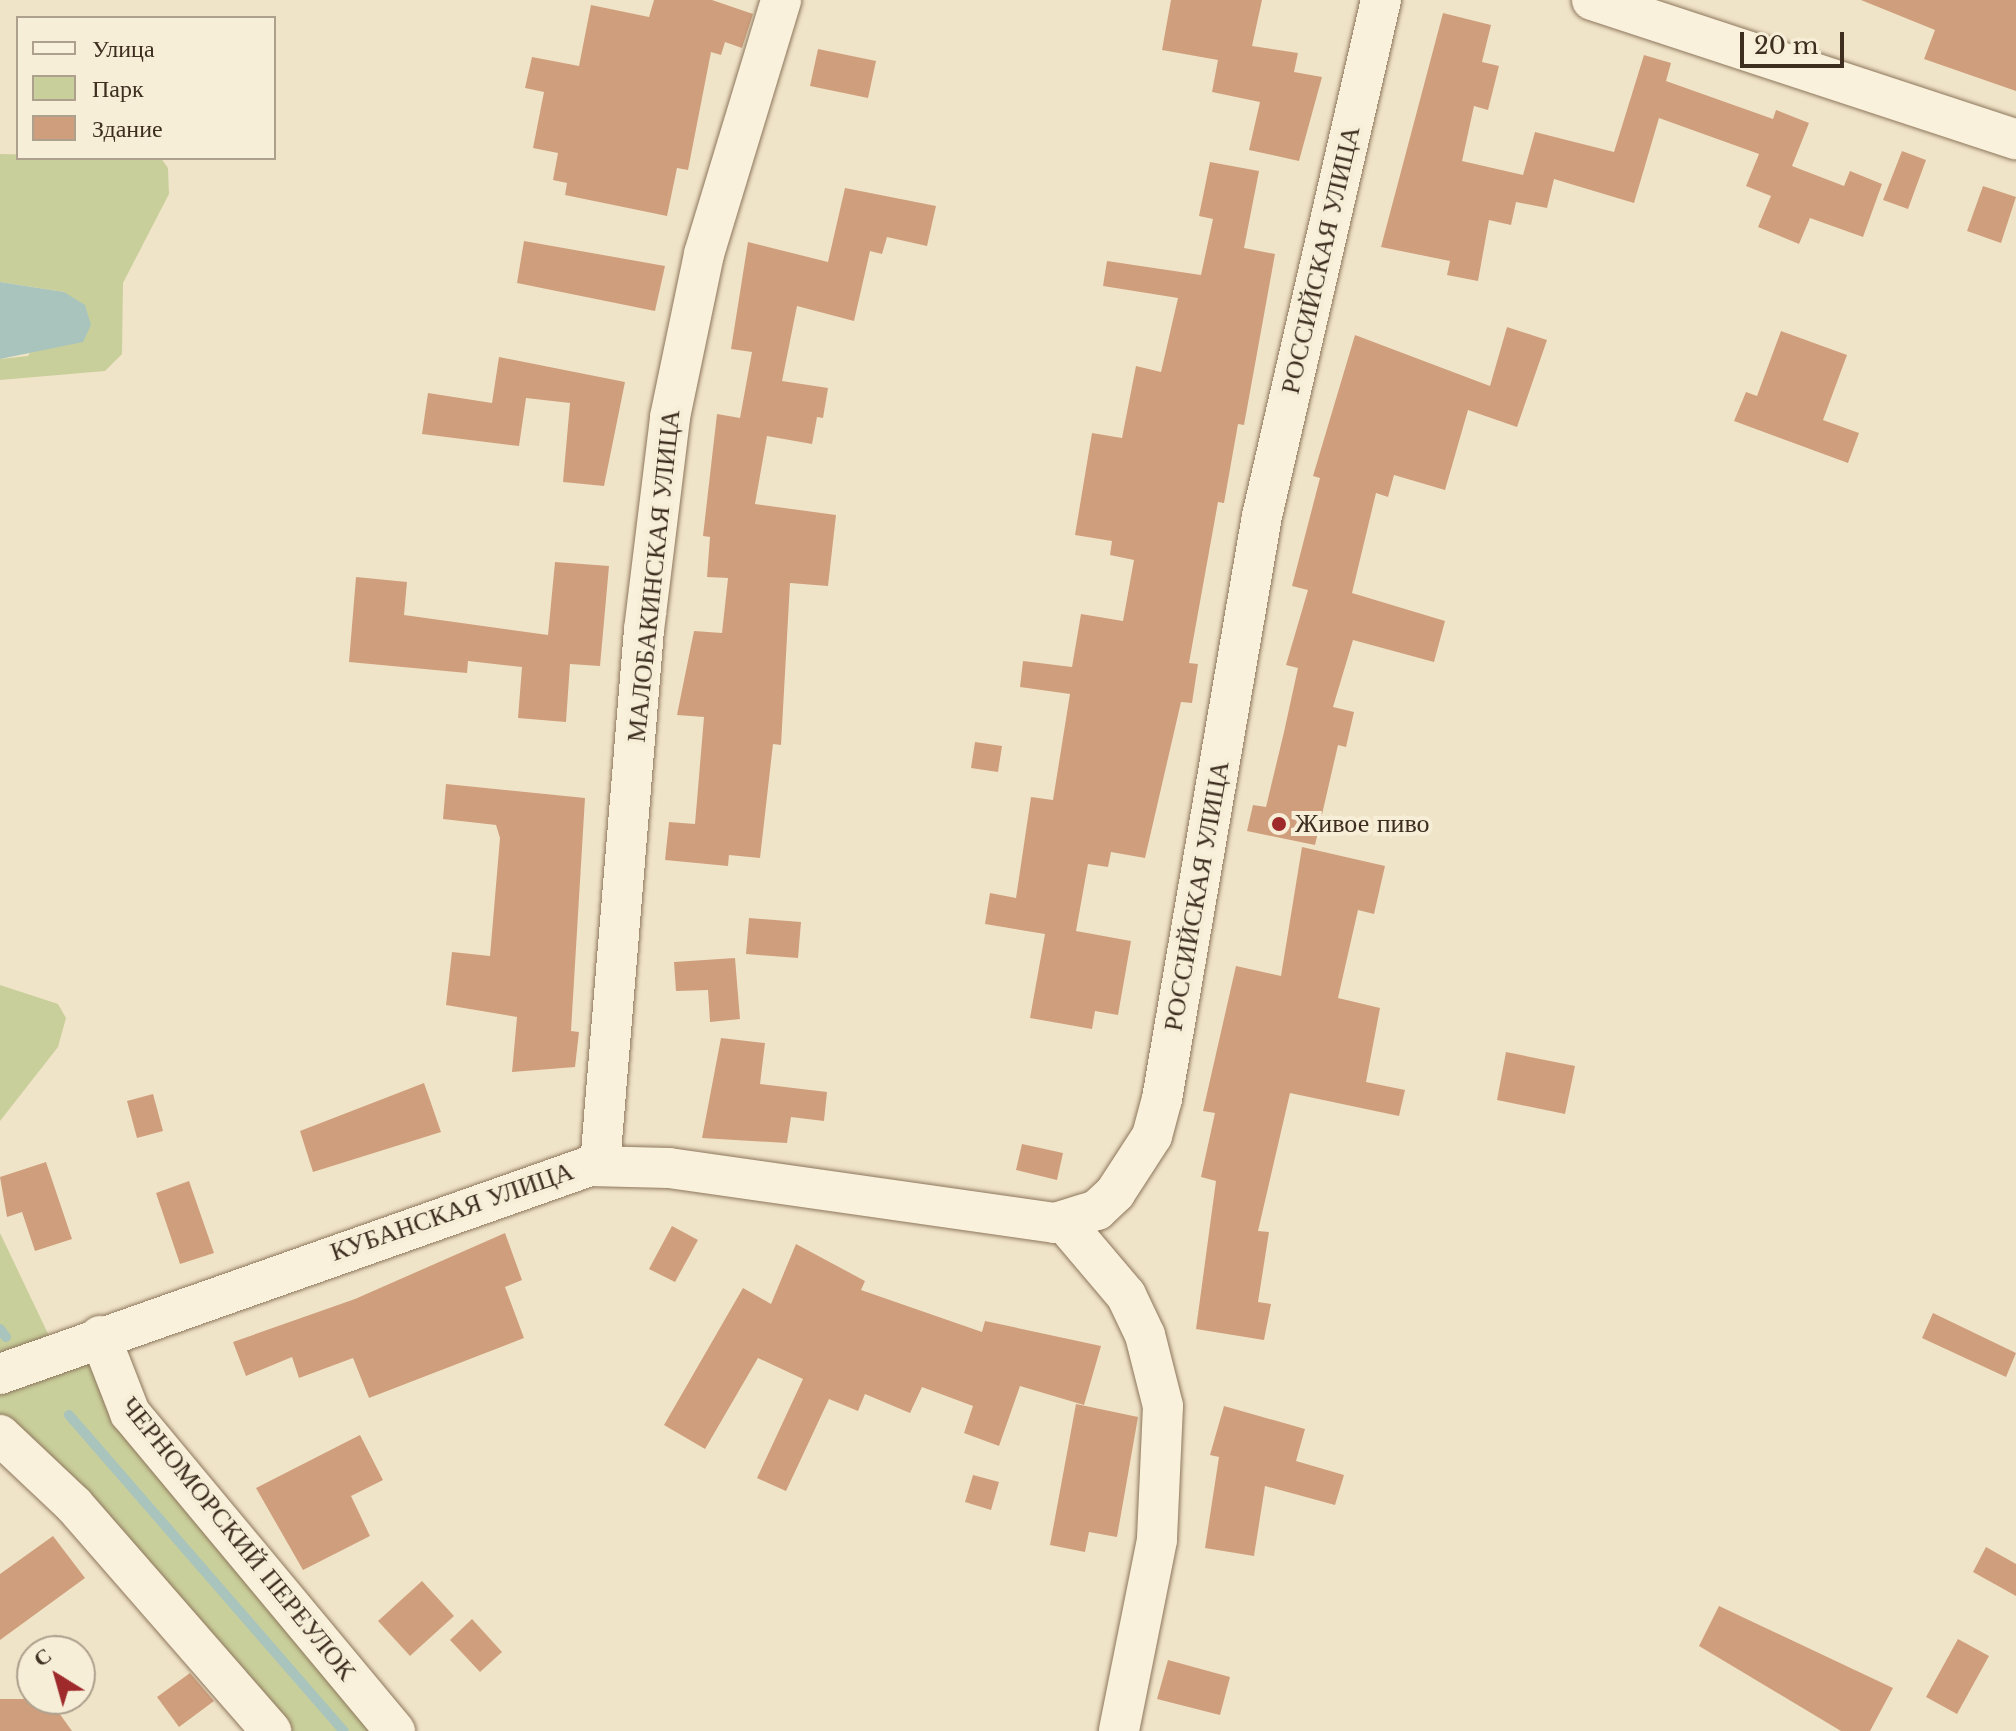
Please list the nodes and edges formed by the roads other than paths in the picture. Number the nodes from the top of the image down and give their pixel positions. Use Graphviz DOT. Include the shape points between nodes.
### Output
graph roads {
  1 [pos="781,0"];
  2 [pos="1381,0"];
  3 [pos="1592,0"];
  4 [pos="2016,139"];
  5 [pos="600,1165"];
  6 [pos="1064,1222"];
  7 [pos="100,1336"];
  8 [pos="0,1374"];
  9 [pos="0,1435"];
  10 [pos="271,1731"];
  11 [pos="395,1731"];
  12 [pos="1119,1731"];
  1 -- 5 [label="street, МАЛОБАКИНСКАЯ УЛИЦА" via="704,254 670,417 644,630"];
  2 -- 6 [label="street, РОССИЙСКАЯ УЛИЦА" via="1262,516 1162,1099 1128,1178 1097,1210"];
  3 -- 4 [label="street"];
  5 -- 6 [label="street, КУБАНСКАЯ УЛИЦА" via="669,1168 989,1218"];
  5 -- 7 [label="street, КУБАНСКАЯ УЛИЦА" via="550,1175"];
  6 -- 12 [label="street" via="1126,1295 1145,1335 1163,1406 1157,1540"];
  7 -- 8 [label="street, КУБАНСКАЯ УЛИЦА"];
  7 -- 11 [label="street, ЧЕРНОМОРСКИЙ ПЕРЕУЛОК" via="130,1413"];
  9 -- 10 [label="street" via="74,1505"];
}
